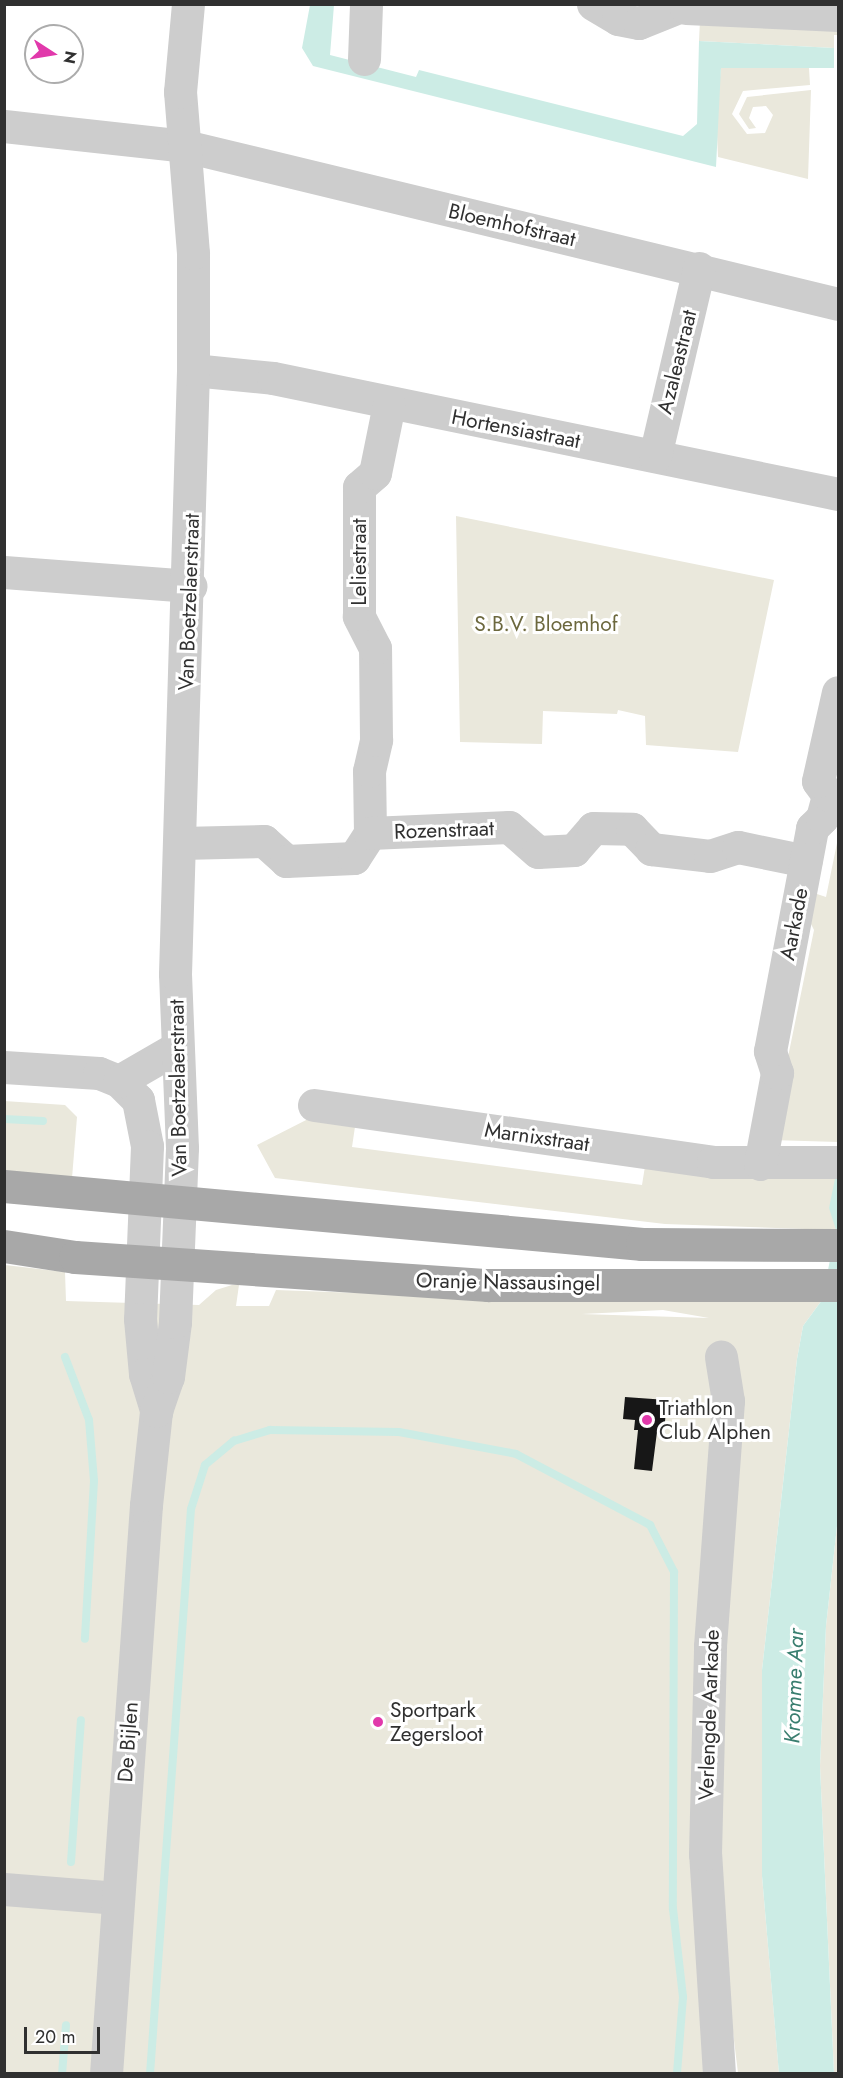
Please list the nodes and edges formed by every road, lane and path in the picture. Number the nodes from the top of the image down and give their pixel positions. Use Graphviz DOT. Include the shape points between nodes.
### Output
graph roads {
  1 [pos="188,4"];
  2 [pos="366,4"];
  3 [pos="593,4"];
  4 [pos="686,6"];
  5 [pos="838,15"];
  6 [pos="364,59"];
  7 [pos="4,126"];
  8 [pos="185,146"];
  9 [pos="699,268"];
  10 [pos="838,304"];
  11 [pos="193,370"];
  12 [pos="389,404"];
  13 [pos="655,456"];
  14 [pos="838,494"];
  15 [pos="4,572"];
  16 [pos="190,586"];
  17 [pos="838,692"];
  18 [pos="370,833"];
  19 [pos="181,843"];
  20 [pos="806,861"];
  21 [pos="176,1048"];
  22 [pos="4,1067"];
  23 [pos="119,1081"];
  24 [pos="314,1105"];
  25 [pos="834,1162"];
  26 [pos="760,1164"];
  27 [pos="4,1186"];
  28 [pos="145,1196"];
  29 [pos="180,1200"];
  30 [pos="831,1245"];
  31 [pos="4,1246"];
  32 [pos="141,1261"];
  33 [pos="178,1264"];
  34 [pos="828,1285"];
  35 [pos="721,1357"];
  36 [pos="156,1411"];
  37 [pos="4,1889"];
  38 [pos="118,1898"];
  39 [pos="106,2073"];
  40 [pos="719,2073"];
  1 -- 8 [label="street, Van Boetzelaerstraat" via="180,92"];
  2 -- 6 [label="street"];
  3 -- 4 [label="street" via="618,19 639,23"];
  4 -- 5 [label="street"];
  7 -- 8 [label="street, Bloemhofstraat"];
  8 -- 9 [label="street, Bloemhofstraat" via="354,190"];
  8 -- 11 [label="street, Van Boetzelaerstraat" via="193,253"];
  9 -- 10 [label="street, Bloemhofstraat"];
  9 -- 13 [label="street, Azaleastraat"];
  11 -- 12 [label="street, Hortensiastraat" via="273,378"];
  11 -- 16 [label="street, Van Boetzelaerstraat"];
  12 -- 13 [label="street, Hortensiastraat"];
  12 -- 18 [label="street, Leliestraat" via="375,473 359,487 359,616 375,648 376,740 369,771"];
  13 -- 14 [label="street, Hortensiastraat"];
  15 -- 16 [label="street"];
  16 -- 19 [label="street, Van Boetzelaerstraat"];
  17 -- 20 [label="street, Aarkade" via="818,781 828,795 822,818 813,828"];
  18 -- 19 [label="street, Rozenstraat" via="354,858 320,860 286,861 264,841"];
  18 -- 20 [label="street, Rozenstraat" via="508,827 538,852 574,850 592,828 632,829 651,849 710,856 738,847"];
  19 -- 21 [label="street, Van Boetzelaerstraat"];
  20 -- 26 [label="street, Aarkade" via="770,1051 777,1072"];
  21 -- 23 [label="street"];
  21 -- 29 [label="street, Van Boetzelaerstraat"];
  22 -- 23 [label="street" via="99,1073"];
  23 -- 28 [label="street" via="138,1100 146,1126"];
  24 -- 26 [label="street, Marnixstraat" via="714,1162"];
  25 -- 26 [label="street, Marnixstraat"];
  27 -- 28 [label="main road, Oranje Nassausingel"];
  28 -- 29 [label="main road, Oranje Nassausingel"];
  28 -- 32 [label="street"];
  29 -- 30 [label="main road, Oranje Nassausingel" via="642,1244"];
  29 -- 33 [label="street"];
  31 -- 32 [label="main road, Oranje Nassausingel"];
  32 -- 33 [label="main road, Oranje Nassausingel"];
  32 -- 36 [label="street, De Bijlen" via="140,1319 145,1374"];
  33 -- 34 [label="main road, Oranje Nassausingel" via="488,1285"];
  33 -- 36 [label="street, De Bijlen" via="172,1348"];
  35 -- 40 [label="street, Verlengde Aarkade" via="728,1401 710,1646 705,1854"];
  36 -- 38 [label="street, De Bijlen"];
  37 -- 38 [label="street"];
  38 -- 39 [label="street, De Bijlen"];
}
